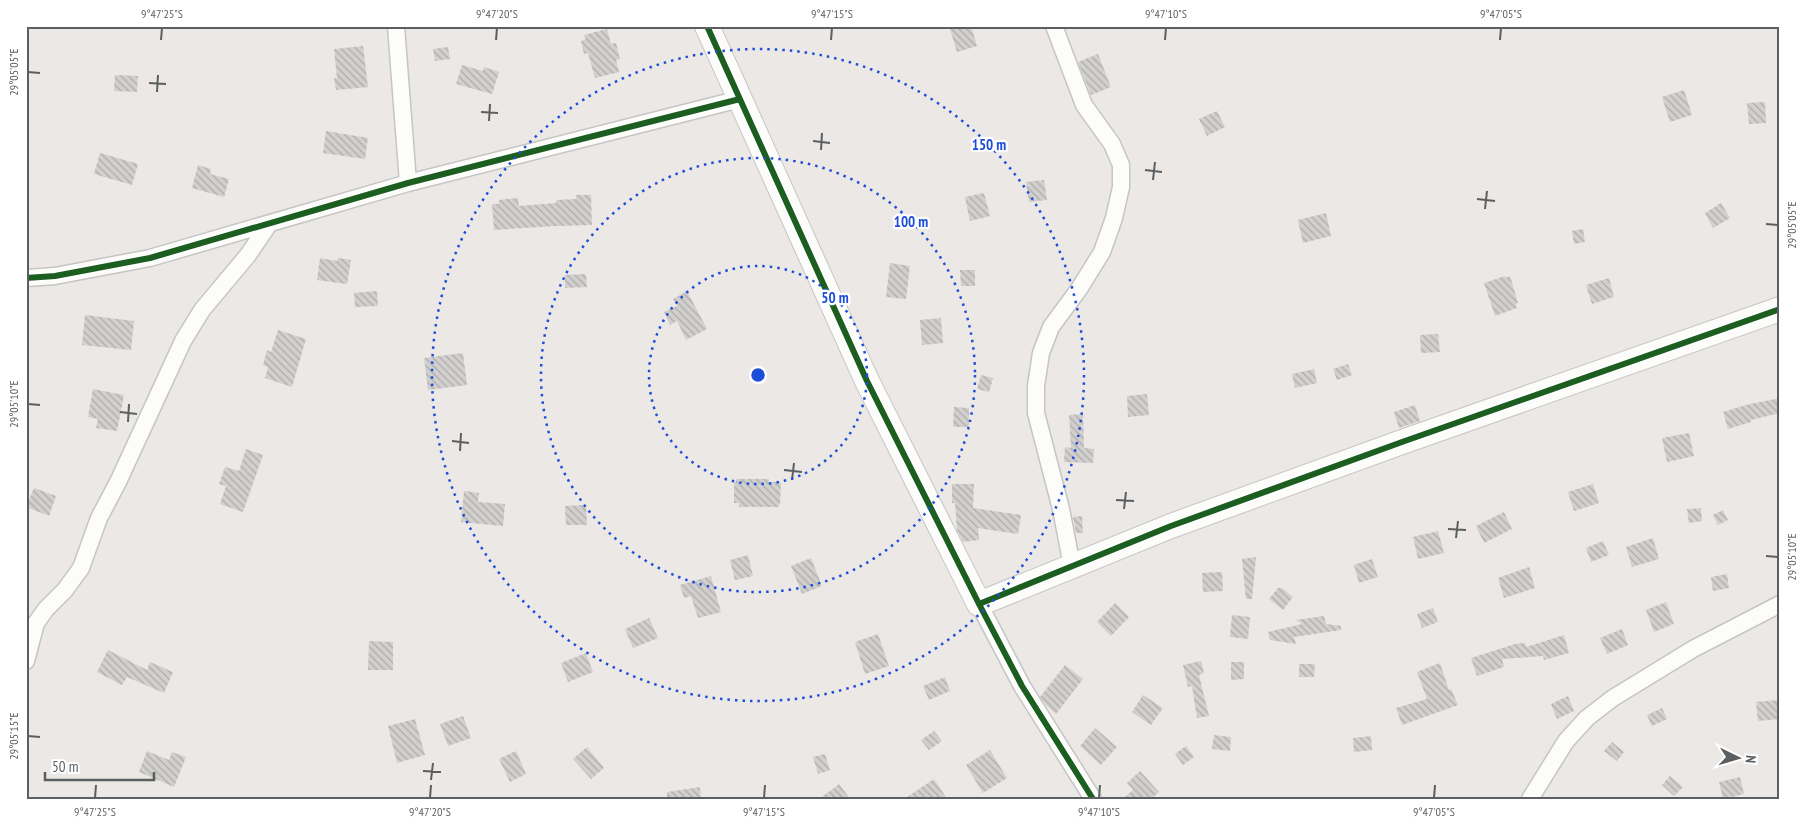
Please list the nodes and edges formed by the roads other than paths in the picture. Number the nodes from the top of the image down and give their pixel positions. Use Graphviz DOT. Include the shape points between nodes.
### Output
graph roads {
  1 [pos="396,26"];
  2 [pos="707,26"];
  3 [pos="1054,26"];
  4 [pos="740,99"];
  5 [pos="408,184"];
  6 [pos="269,224"];
  7 [pos="26,278"];
  8 [pos="1780,309"];
  9 [pos="1072,566"];
  10 [pos="978,604"];
  11 [pos="1780,604"];
  12 [pos="26,661"];
  13 [pos="1093,799"];
  14 [pos="1530,799"];
  1 -- 5 [label="street"];
  2 -- 4 [label="street"];
  3 -- 9 [label="street" via="1084,105 1112,144 1121,165 1121,188 1102,252 1050,327 1041,353 1036,386 1036,413"];
  4 -- 5 [label="street"];
  4 -- 10 [label="street" via="867,381"];
  5 -- 6 [label="street"];
  6 -- 7 [label="street" via="150,258 55,276"];
  6 -- 12 [label="street" via="202,310 183,341 99,518 81,568 36,623"];
  8 -- 9 [label="street" via="1374,452"];
  9 -- 10 [label="street"];
  10 -- 13 [label="street" via="1022,686"];
  11 -- 14 [label="street" via="1693,649 1613,698 1587,718 1566,741"];
}
